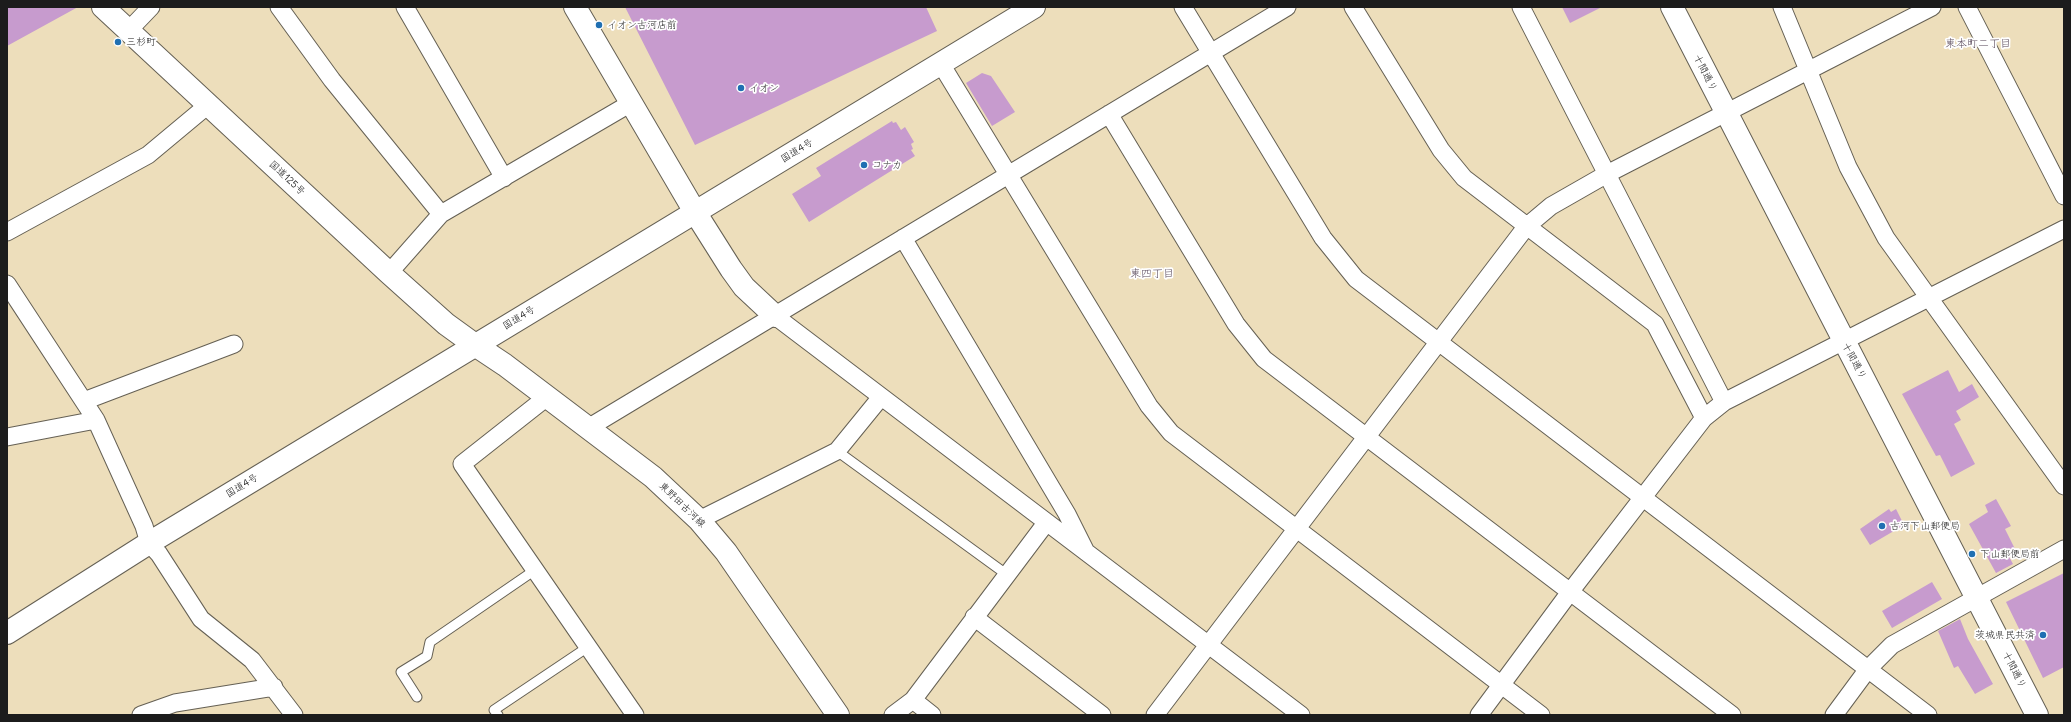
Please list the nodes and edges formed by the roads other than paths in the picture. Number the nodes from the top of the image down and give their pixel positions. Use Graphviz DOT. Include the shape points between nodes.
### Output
graph roads {
  1 [pos="103,7"];
  2 [pos="150,7"];
  3 [pos="279,7"];
  4 [pos="405,7"];
  5 [pos="575,7"];
  6 [pos="1034,7"];
  7 [pos="1183,7"];
  8 [pos="1287,7"];
  9 [pos="1353,7"];
  10 [pos="1521,7"];
  11 [pos="1672,7"];
  12 [pos="1782,7"];
  13 [pos="1932,7"];
  14 [pos="1966,7"];
  15 [pos="129,30"];
  16 [pos="1212,53"];
  17 [pos="941,64"];
  18 [pos="1808,72"];
  19 [pos="632,103"];
  20 [pos="208,105"];
  21 [pos="1109,114"];
  22 [pos="1726,114"];
  23 [pos="1607,174"];
  24 [pos="1008,176"];
  25 [pos="504,178"];
  26 [pos="2064,196"];
  27 [pos="695,212"];
  28 [pos="441,214"];
  29 [pos="1526,227"];
  30 [pos="2064,229"];
  31 [pos="7,232"];
  32 [pos="903,238"];
  33 [pos="389,273"];
  34 [pos="7,284"];
  35 [pos="1928,298"];
  36 [pos="775,316"];
  37 [pos="1439,341"];
  38 [pos="1844,342"];
  39 [pos="234,344"];
  40 [pos="475,345"];
  41 [pos="547,397"];
  42 [pos="881,397"];
  43 [pos="84,402"];
  44 [pos="1724,402"];
  45 [pos="1704,418"];
  46 [pos="96,420"];
  47 [pos="588,428"];
  48 [pos="7,437"];
  49 [pos="1367,437"];
  50 [pos="837,451"];
  51 [pos="2064,486"];
  52 [pos="1643,498"];
  53 [pos="699,520"];
  54 [pos="1046,523"];
  55 [pos="1296,529"];
  56 [pos="149,543"];
  57 [pos="2064,549"];
  58 [pos="1086,552"];
  59 [pos="535,570"];
  60 [pos="1006,574"];
  61 [pos="1570,592"];
  62 [pos="1977,597"];
  63 [pos="974,617"];
  64 [pos="7,633"];
  65 [pos="1208,644"];
  66 [pos="588,647"];
  67 [pos="1868,669"];
  68 [pos="1502,685"];
  69 [pos="274,687"];
  70 [pos="417,698"];
  71 [pos="913,700"];
  72 [pos="140,715"];
  73 [pos="294,715"];
  74 [pos="498,715"];
  75 [pos="635,715"];
  76 [pos="838,715"];
  77 [pos="893,715"];
  78 [pos="932,715"];
  79 [pos="1102,715"];
  80 [pos="1155,715"];
  81 [pos="1301,715"];
  82 [pos="1479,715"];
  83 [pos="1541,715"];
  84 [pos="1732,715"];
  85 [pos="1834,715"];
  86 [pos="1928,715"];
  87 [pos="2037,715"];
  1 -- 15 [label="main road, 国道125号"];
  2 -- 15 [label="street"];
  3 -- 28 [label="street" via="332,80"];
  4 -- 25 [label="street"];
  5 -- 19 [label="main road"];
  6 -- 17 [label="main road, 国道4号"];
  7 -- 16 [label="street"];
  8 -- 16 [label="street"];
  9 -- 29 [label="street" via="1440,150 1464,178"];
  10 -- 23 [label="street"];
  11 -- 22 [label="main road, 十間通り"];
  12 -- 18 [label="street"];
  13 -- 18 [label="street"];
  14 -- 26 [label="street"];
  15 -- 20 [label="main road, 国道125号"];
  16 -- 21 [label="street"];
  16 -- 37 [label="street" via="1323,238 1356,278"];
  17 -- 24 [label="street"];
  17 -- 27 [label="main road, 国道4号"];
  18 -- 22 [label="street"];
  18 -- 35 [label="street" via="1867,206"];
  19 -- 25 [label="street"];
  19 -- 27 [label="main road"];
  20 -- 31 [label="street" via="148,156"];
  20 -- 33 [label="main road, 国道125号"];
  21 -- 24 [label="street"];
  21 -- 49 [label="street" via="1249,342 1264,359"];
  22 -- 23 [label="street"];
  22 -- 38 [label="main road, 十間通り"];
  23 -- 29 [label="street" via="1551,206"];
  23 -- 44 [label="street"];
  24 -- 32 [label="street"];
  24 -- 55 [label="street" via="1160,421 1171,433"];
  25 -- 28 [label="street"];
  27 -- 36 [label="main road" via="744,287"];
  27 -- 40 [label="main road, 国道4号"];
  28 -- 33 [label="street"];
  29 -- 37 [label="street"];
  29 -- 45 [label="street" via="1655,324"];
  30 -- 35 [label="street"];
  32 -- 36 [label="street"];
  32 -- 58 [label="street" via="1067,514"];
  33 -- 40 [label="main road, 国道125号" via="446,324"];
  34 -- 43 [label="street"];
  35 -- 38 [label="street"];
  35 -- 51 [label="street"];
  36 -- 42 [label="street"];
  36 -- 47 [label="street"];
  37 -- 49 [label="street"];
  37 -- 52 [label="street"];
  38 -- 44 [label="street"];
  38 -- 62 [label="main road, 十間通り"];
  39 -- 43 [label="street"];
  40 -- 41 [label="main road, 東野田古河線"];
  40 -- 56 [label="main road, 国道4号"];
  41 -- 47 [label="main road, 東野田古河線"];
  41 -- 59 [label="street" via="462,464"];
  42 -- 50 [label="street"];
  42 -- 54 [label="street"];
  43 -- 46 [label="street"];
  44 -- 45 [label="street"];
  45 -- 52 [label="street"];
  46 -- 48 [label="street"];
  46 -- 56 [label="street" via="144,526"];
  47 -- 53 [label="main road, 東野田古河線" via="653,477"];
  49 -- 55 [label="street"];
  49 -- 61 [label="street"];
  50 -- 53 [label="street"];
  50 -- 60 [label="lane"];
  52 -- 61 [label="street"];
  52 -- 67 [label="street"];
  53 -- 76 [label="main road, 東野田古河線" via="726,552"];
  54 -- 58 [label="street"];
  54 -- 60 [label="street"];
  55 -- 65 [label="street"];
  55 -- 68 [label="street"];
  56 -- 64 [label="main road, 国道4号"];
  56 -- 69 [label="street" via="202,619 252,660"];
  57 -- 62 [label="street"];
  58 -- 65 [label="street"];
  59 -- 66 [label="street"];
  59 -- 70 [label="lane" via="430,642 426,656 401,672"];
  60 -- 63 [label="street"];
  61 -- 68 [label="street"];
  61 -- 84 [label="street"];
  62 -- 67 [label="street" via="1892,645"];
  62 -- 87 [label="main road, 十間通り"];
  63 -- 71 [label="street"];
  63 -- 79 [label="street"];
  65 -- 80 [label="street"];
  65 -- 81 [label="street"];
  66 -- 74 [label="lane" via="494,710"];
  66 -- 75 [label="street"];
  67 -- 85 [label="street"];
  67 -- 86 [label="street"];
  68 -- 82 [label="street"];
  68 -- 83 [label="street"];
  69 -- 72 [label="street" via="175,703"];
  69 -- 73 [label="street"];
  71 -- 77 [label="street"];
  71 -- 78 [label="street"];
}
